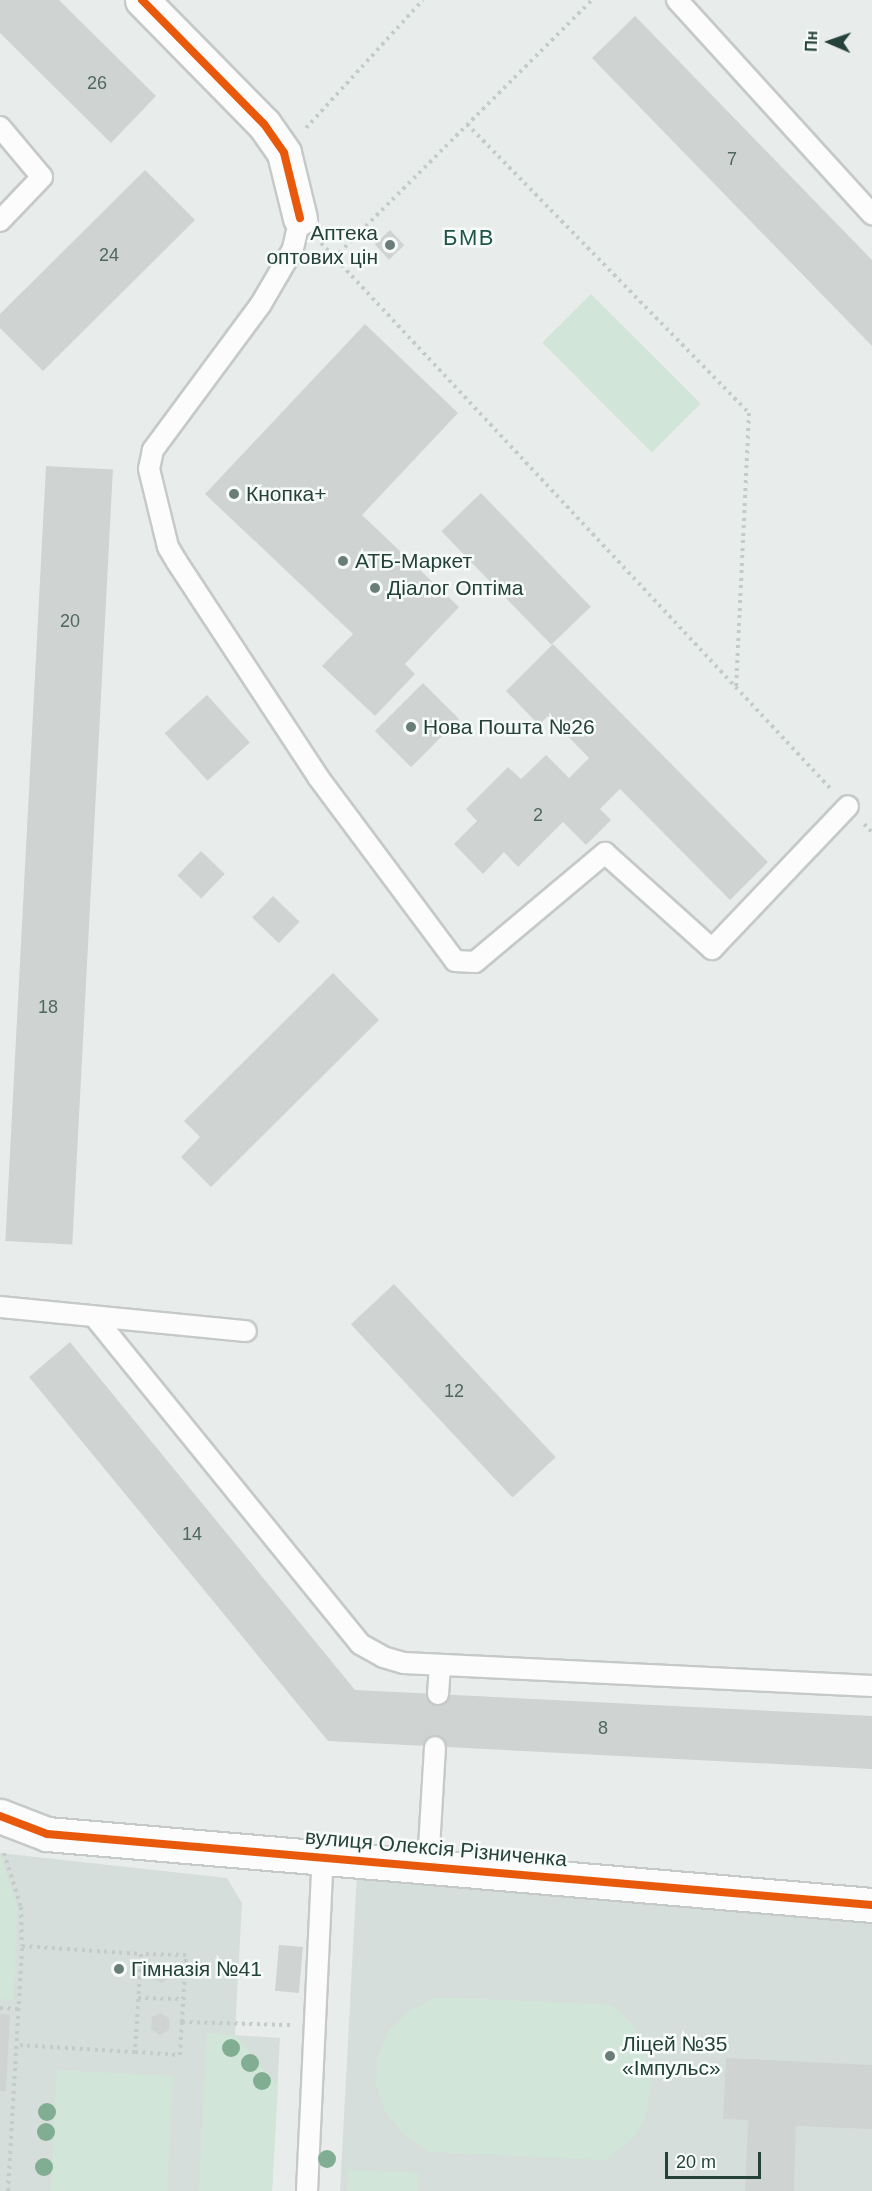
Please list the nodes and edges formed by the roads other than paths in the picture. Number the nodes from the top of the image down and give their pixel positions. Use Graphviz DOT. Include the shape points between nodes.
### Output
graph roads {
  1 [pos="142,0"];
  2 [pos="677,0"];
  3 [pos="0,127"];
  4 [pos="872,214"];
  5 [pos="300,218"];
  6 [pos="0,221"];
  7 [pos="848,806"];
  8 [pos="0,1307"];
  9 [pos="97,1320"];
  10 [pos="246,1331"];
  11 [pos="440,1665"];
  12 [pos="872,1686"];
  13 [pos="438,1694"];
  14 [pos="435,1747"];
  15 [pos="0,1816"];
  16 [pos="323,1857"];
  17 [pos="428,1865"];
  18 [pos="872,1905"];
  19 [pos="307,2191"];
  1 -- 5 [label="street" via="264,124 284,153"];
  2 -- 4 [label="lane"];
  3 -- 6 [label="lane" via="42,177"];
  5 -- 7 [label="lane" via="293,249 261,304 153,450 149,469 168,547 177,562 318,777 455,961 476,962 604,853 712,949"];
  8 -- 9 [label="lane"];
  9 -- 10 [label="lane"];
  9 -- 11 [label="lane" via="360,1644 404,1664"];
  11 -- 12 [label="lane"];
  11 -- 13 [label="lane"];
  14 -- 17 [label="lane"];
  15 -- 16 [label="street, вулиця Олексія Різниченка" via="47,1834"];
  16 -- 17 [label="street, вулиця Олексія Різниченка"];
  16 -- 19 [label="lane"];
  17 -- 18 [label="street, вулиця Олексія Різниченка"];
}
